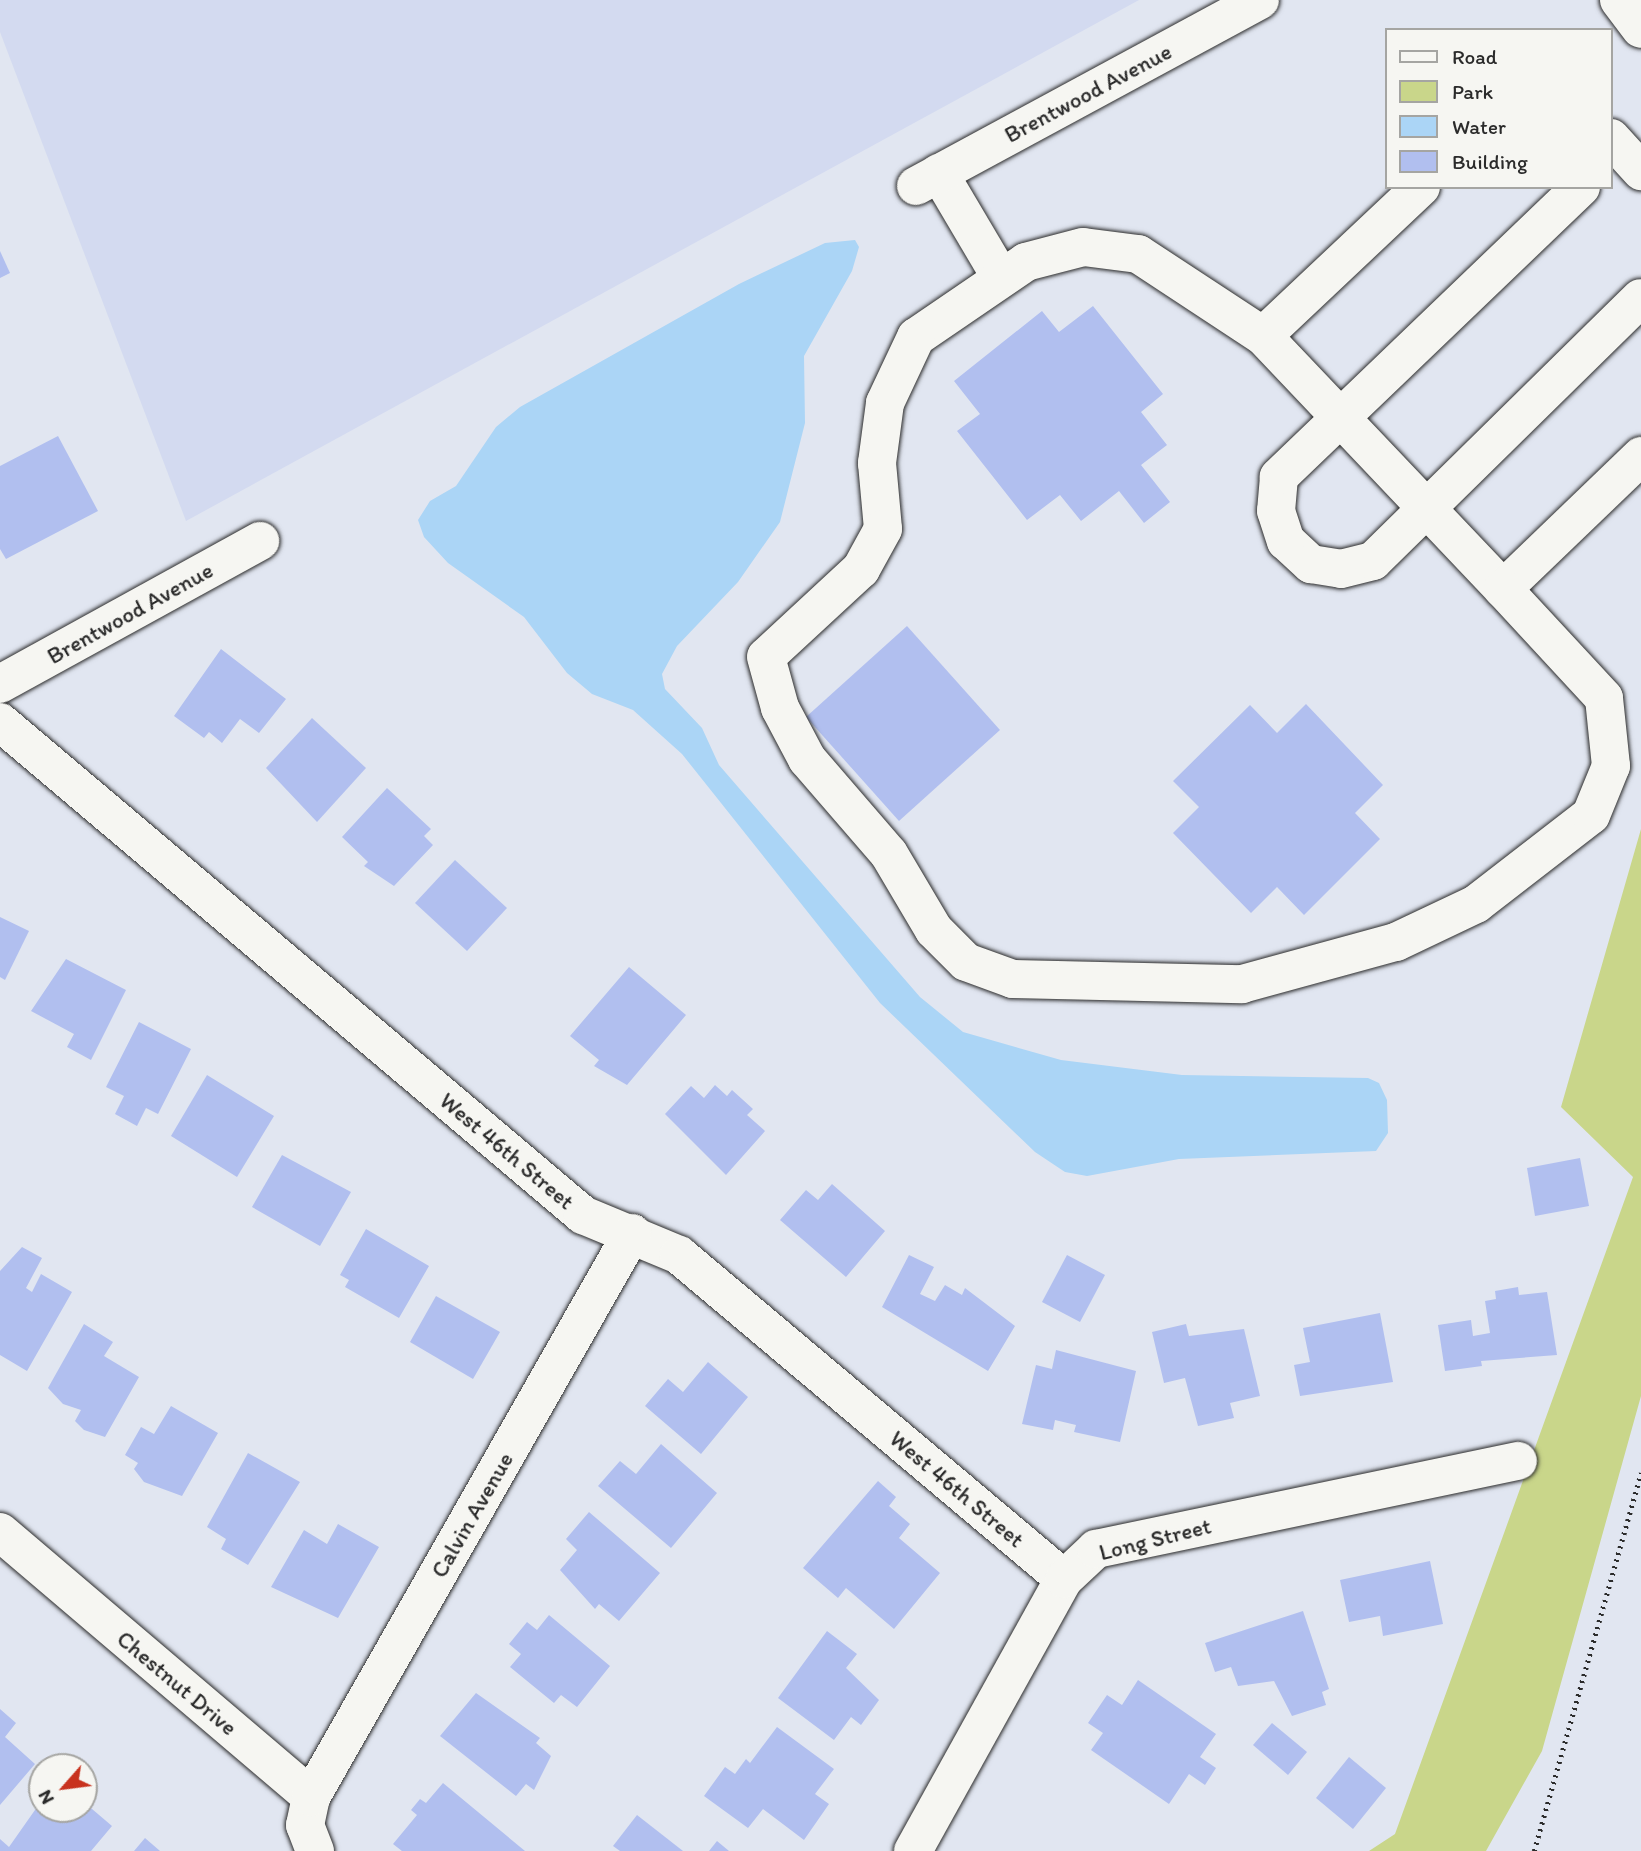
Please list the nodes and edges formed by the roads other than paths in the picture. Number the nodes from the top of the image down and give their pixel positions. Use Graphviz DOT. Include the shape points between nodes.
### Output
graph roads {
  1 [pos="1260,0"];
  2 [pos="1619,0"];
  3 [pos="1641,29"];
  4 [pos="1419,189"];
  5 [pos="1579,189"];
  6 [pos="1001,278"];
  7 [pos="1641,298"];
  8 [pos="1263,336"];
  9 [pos="1339,419"];
  10 [pos="1641,456"];
  11 [pos="1430,511"];
  12 [pos="260,541"];
  13 [pos="1503,589"];
  14 [pos="0,684"];
  15 [pos="0,722"];
  16 [pos="632,1233"];
  17 [pos="1518,1461"];
  18 [pos="0,1532"];
  19 [pos="1064,1579"];
  20 [pos="311,1797"];
  21 [pos="315,1851"];
  22 [pos="913,1851"];
  1 -- 6 [label="street, Brentwood Avenue" via="928,180"];
  2 -- 3 [label="street"];
  4 -- 8 [label="street"];
  5 -- 9 [label="street"];
  6 -- 8 [label="street" via="1026,262 1083,247 1138,254"];
  6 -- 13 [label="street" via="916,337 885,403 877,463 883,529 861,569 766,657 780,708 807,759 889,854 934,930 966,962 1013,979 1242,984 1396,942 1476,904 1591,815 1611,765 1604,698"];
  7 -- 11 [label="street"];
  8 -- 9 [label="street"];
  9 -- 11 [label="street"];
  9 -- 11 [label="street" via="1279,477 1276,511 1286,541 1311,564 1341,569 1373,561"];
  10 -- 13 [label="street"];
  11 -- 13 [label="street"];
  12 -- 14 [label="street, Brentwood Avenue"];
  15 -- 16 [label="street, West 46th Street" via="583,1215"];
  16 -- 19 [label="street, West 46th Street" via="679,1255"];
  16 -- 20 [label="street, Calvin Avenue"];
  17 -- 19 [label="street, Long Street" via="1096,1549"];
  18 -- 20 [label="street, Chestnut Drive"];
  19 -- 22 [label="street, Long Street"];
  20 -- 21 [label="street" via="305,1825"];
}
